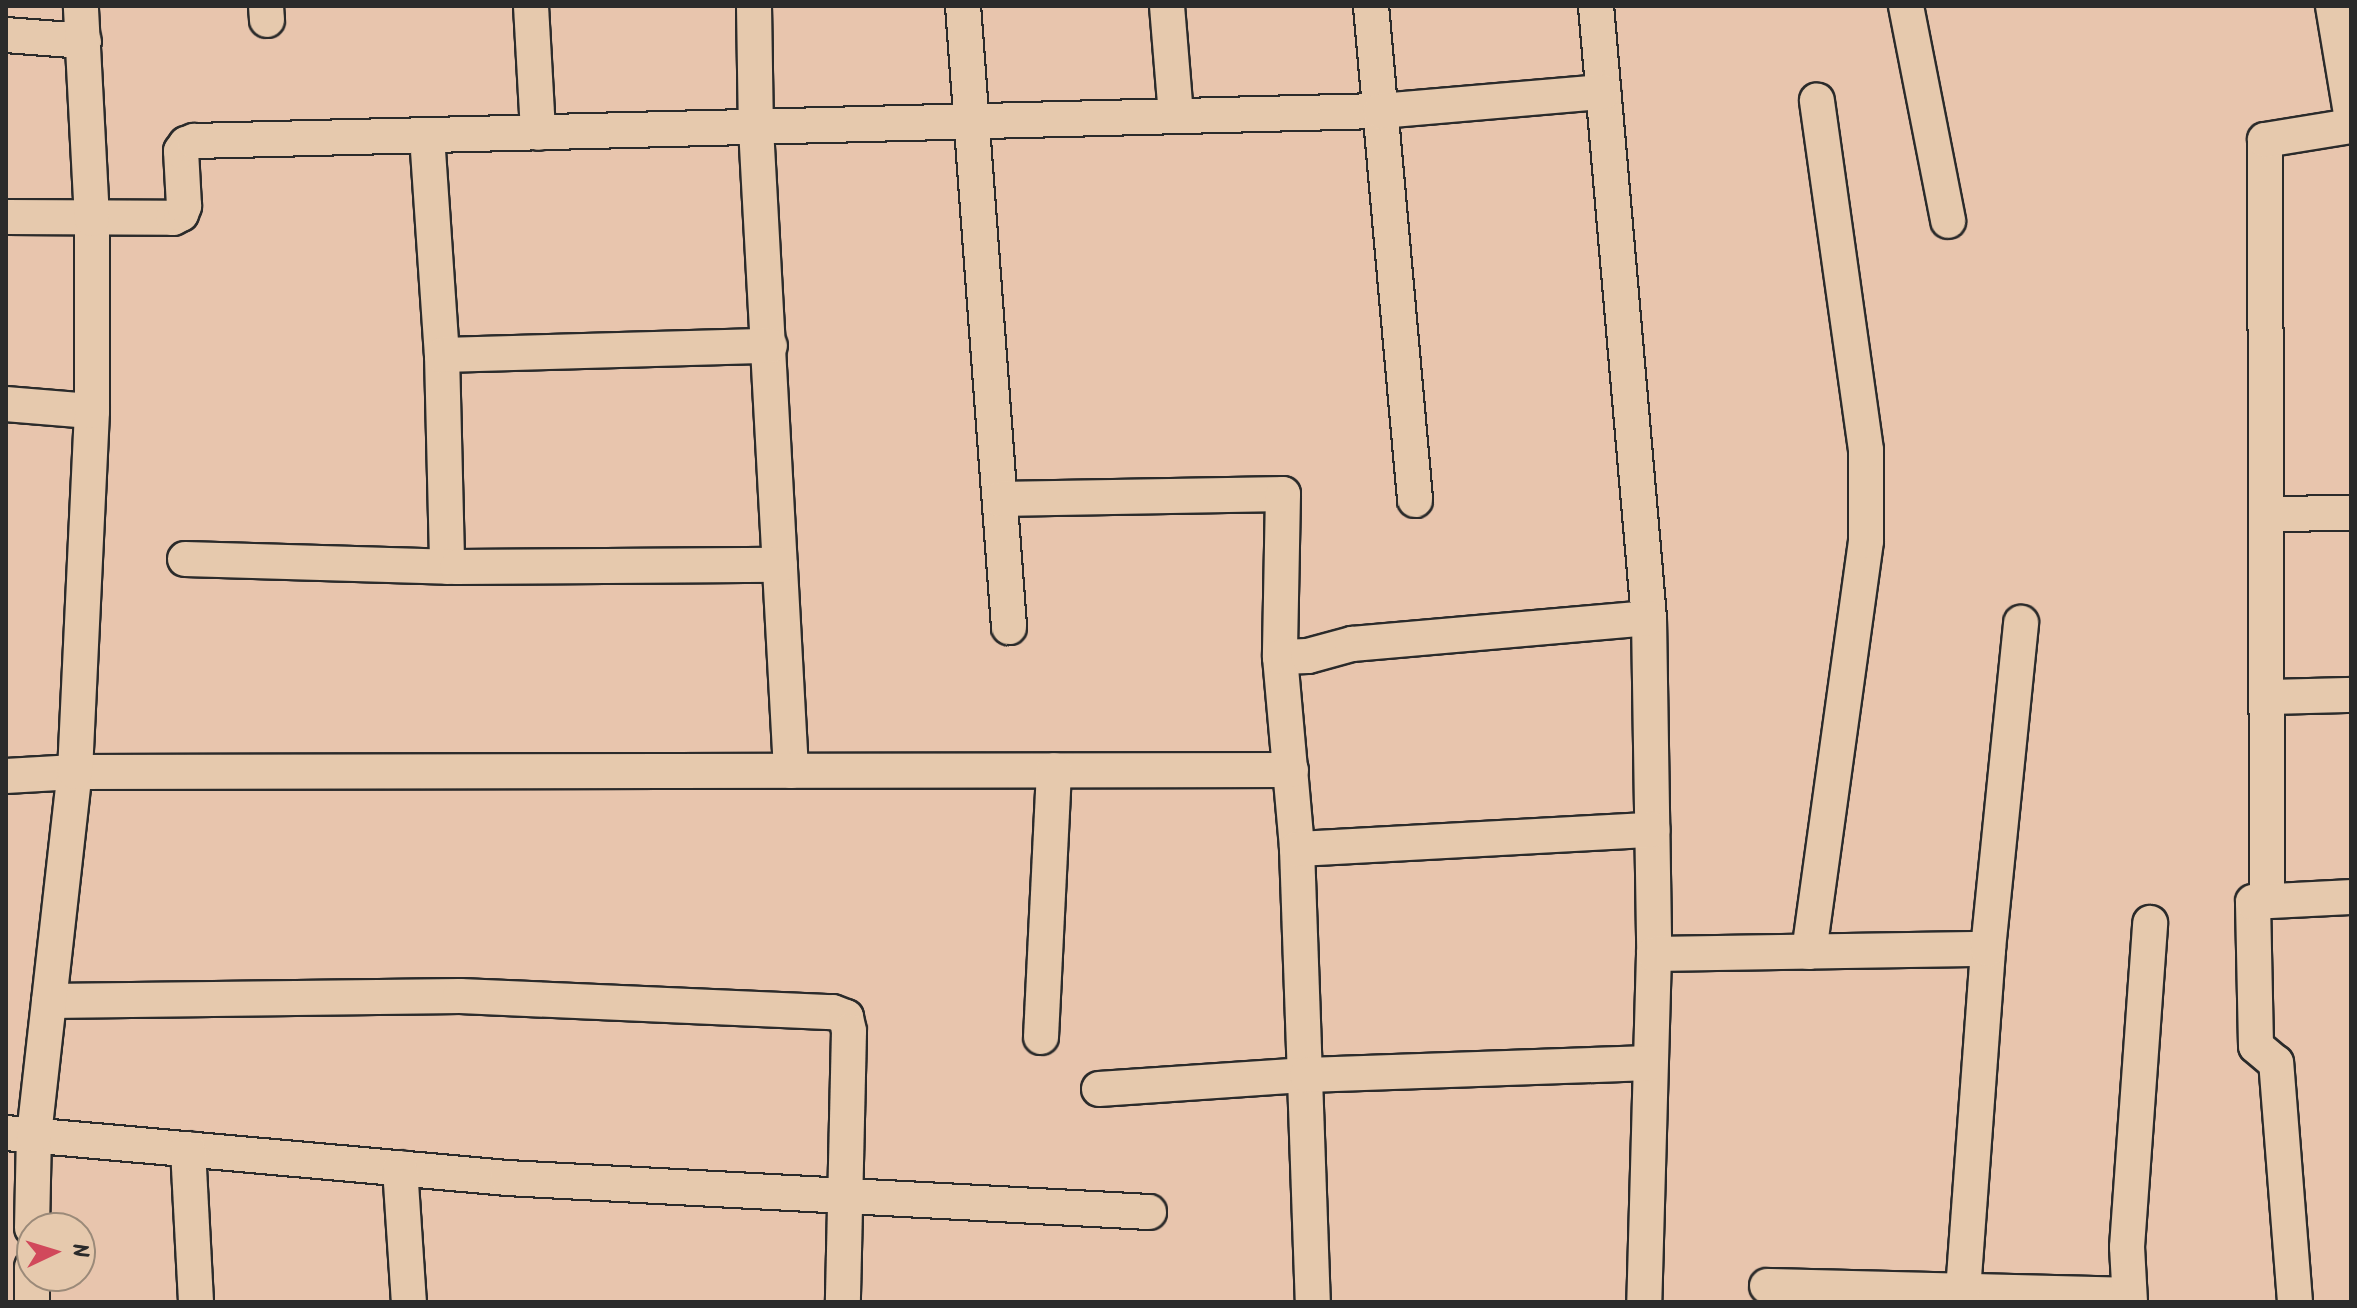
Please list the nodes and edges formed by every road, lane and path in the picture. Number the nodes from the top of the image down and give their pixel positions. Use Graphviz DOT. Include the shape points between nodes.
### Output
graph roads {
  1 [pos="81,6"];
  2 [pos="531,6"];
  3 [pos="754,6"];
  4 [pos="963,6"];
  5 [pos="1167,6"];
  6 [pos="1371,6"];
  7 [pos="1596,6"];
  8 [pos="1906,6"];
  9 [pos="2333,6"];
  10 [pos="6,35"];
  11 [pos="84,41"];
  12 [pos="1603,92"];
  13 [pos="1817,100"];
  14 [pos="1380,111"];
  15 [pos="2351,113"];
  16 [pos="1176,116"];
  17 [pos="973,122"];
  18 [pos="2351,126"];
  19 [pos="756,128"];
  20 [pos="538,133"];
  21 [pos="427,136"];
  22 [pos="6,217"];
  23 [pos="92,219"];
  24 [pos="1948,221"];
  25 [pos="770,346"];
  26 [pos="442,355"];
  27 [pos="6,404"];
  28 [pos="92,411"];
  29 [pos="1000,499"];
  30 [pos="1415,500"];
  31 [pos="2351,513"];
  32 [pos="2268,514"];
  33 [pos="185,559"];
  34 [pos="780,565"];
  35 [pos="447,567"];
  36 [pos="1649,618"];
  37 [pos="2021,623"];
  38 [pos="1009,627"];
  39 [pos="1280,657"];
  40 [pos="2351,695"];
  41 [pos="2268,697"];
  42 [pos="1054,770"];
  43 [pos="1291,770"];
  44 [pos="791,771"];
  45 [pos="75,772"];
  46 [pos="6,776"];
  47 [pos="1652,830"];
  48 [pos="1297,849"];
  49 [pos="2351,897"];
  50 [pos="2267,899"];
  51 [pos="2150,923"];
  52 [pos="1988,949"];
  53 [pos="1809,952"];
  54 [pos="1654,954"];
  55 [pos="49,1001"];
  56 [pos="1041,1037"];
  57 [pos="1650,1063"];
  58 [pos="1307,1075"];
  59 [pos="1099,1089"];
  60 [pos="20,1134"];
  61 [pos="188,1149"];
  62 [pos="400,1168"];
  63 [pos="846,1195"];
  64 [pos="30,1212"];
  65 [pos="1149,1212"];
  66 [pos="1767,1286"];
  67 [pos="1963,1291"];
  68 [pos="1860,1295"];
  69 [pos="2130,1298"];
  70 [pos="196,1302"];
  71 [pos="409,1302"];
  72 [pos="843,1302"];
  73 [pos="1313,1302"];
  74 [pos="1644,1302"];
  75 [pos="2295,1302"];
  1 -- 11 [label="street"];
  2 -- 20 [label="street"];
  3 -- 19 [label="street"];
  4 -- 17 [label="street"];
  5 -- 16 [label="street"];
  6 -- 14 [label="street"];
  7 -- 12 [label="street"];
  8 -- 24 [label="street"];
  9 -- 15 [label="street"];
  10 -- 11 [label="street"];
  11 -- 23 [label="street"];
  12 -- 14 [label="street"];
  12 -- 36 [label="street"];
  13 -- 53 [label="street" via="1866,450 1866,541"];
  14 -- 16 [label="street"];
  14 -- 30 [label="street"];
  16 -- 17 [label="street"];
  17 -- 19 [label="street"];
  17 -- 29 [label="street"];
  18 -- 32 [label="street" via="2265,140"];
  19 -- 20 [label="street"];
  19 -- 25 [label="street"];
  20 -- 21 [label="street"];
  21 -- 23 [label="street" via="194,141 181,151 181,214"];
  21 -- 26 [label="street"];
  22 -- 23 [label="street"];
  23 -- 28 [label="street"];
  25 -- 26 [label="street"];
  25 -- 34 [label="street"];
  26 -- 35 [label="street"];
  27 -- 28 [label="street"];
  28 -- 45 [label="street"];
  29 -- 38 [label="street"];
  29 -- 39 [label="street" via="1283,494"];
  31 -- 32 [label="street"];
  32 -- 41 [label="street"];
  33 -- 35 [label="street"];
  34 -- 35 [label="street"];
  34 -- 44 [label="street"];
  36 -- 39 [label="street" via="1352,644"];
  36 -- 47 [label="street"];
  37 -- 52 [label="street"];
  39 -- 43 [label="street"];
  40 -- 41 [label="street"];
  41 -- 50 [label="street"];
  42 -- 43 [label="street"];
  42 -- 44 [label="street"];
  42 -- 56 [label="street"];
  43 -- 48 [label="street"];
  44 -- 45 [label="street"];
  45 -- 46 [label="street"];
  45 -- 55 [label="street"];
  47 -- 48 [label="street"];
  47 -- 54 [label="street"];
  48 -- 58 [label="street"];
  49 -- 50 [label="street"];
  50 -- 75 [label="street" via="2253,902 2256,1046 2276,1063"];
  51 -- 69 [label="street" via="2127,1247"];
  52 -- 53 [label="street"];
  52 -- 67 [label="street"];
  53 -- 54 [label="street"];
  54 -- 57 [label="street"];
  55 -- 60 [label="street"];
  55 -- 63 [label="street" via="460,996 833,1012 846,1017 849,1031"];
  57 -- 58 [label="street"];
  57 -- 74 [label="street"];
  58 -- 59 [label="street"];
  58 -- 73 [label="street"];
  60 -- 61 [label="street"];
  60 -- 64 [label="street"];
  61 -- 62 [label="street"];
  61 -- 70 [label="street"];
  62 -- 63 [label="street"];
  62 -- 71 [label="street"];
  63 -- 65 [label="street"];
  63 -- 72 [label="street"];
  66 -- 68 [label="street"];
  67 -- 68 [label="street"];
  67 -- 69 [label="street"];
}
